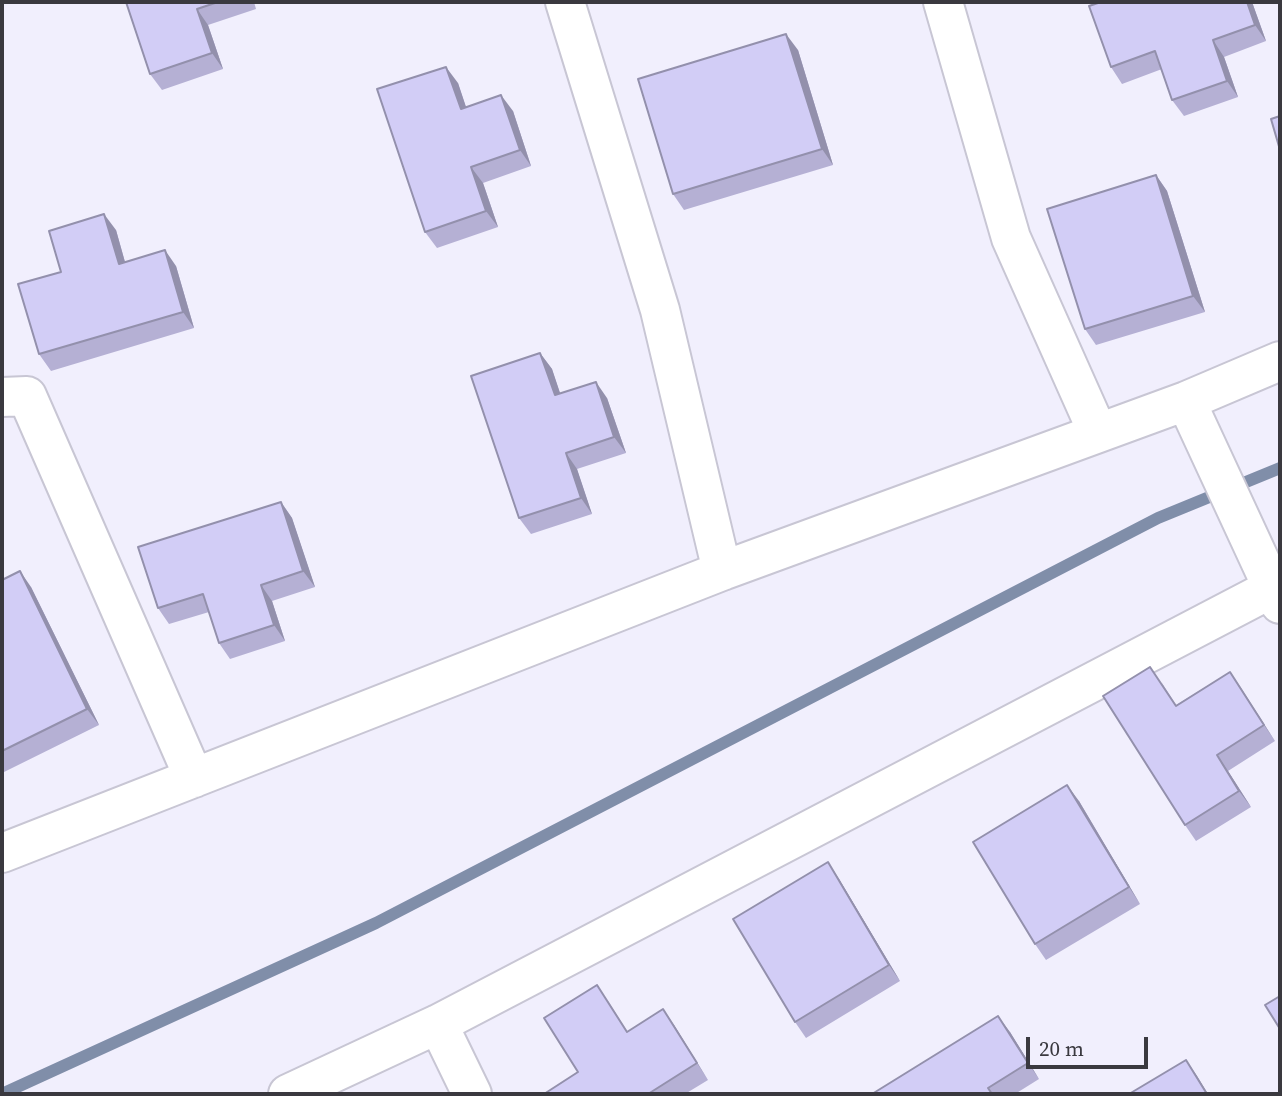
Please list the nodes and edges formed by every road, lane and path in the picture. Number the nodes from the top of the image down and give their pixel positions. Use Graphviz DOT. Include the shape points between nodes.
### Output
graph roads {
  1 [pos="565,2"];
  2 [pos="943,2"];
  3 [pos="1280,361"];
  4 [pos="2,397"];
  5 [pos="1186,401"];
  6 [pos="1098,433"];
  7 [pos="722,572"];
  8 [pos="1278,592"];
  9 [pos="194,778"];
  10 [pos="2,853"];
  11 [pos="438,1024"];
  12 [pos="288,1094"];
  13 [pos="472,1094"];
  1 -- 7 [label="street" via="660,310"];
  2 -- 6 [label="street" via="1011,238"];
  3 -- 5 [label="street"];
  4 -- 9 [label="street" via="27,396"];
  5 -- 6 [label="street"];
  5 -- 8 [label="street"];
  6 -- 7 [label="street"];
  7 -- 9 [label="street"];
  8 -- 11 [label="street"];
  9 -- 10 [label="street"];
  11 -- 12 [label="street"];
  11 -- 13 [label="street"];
}
